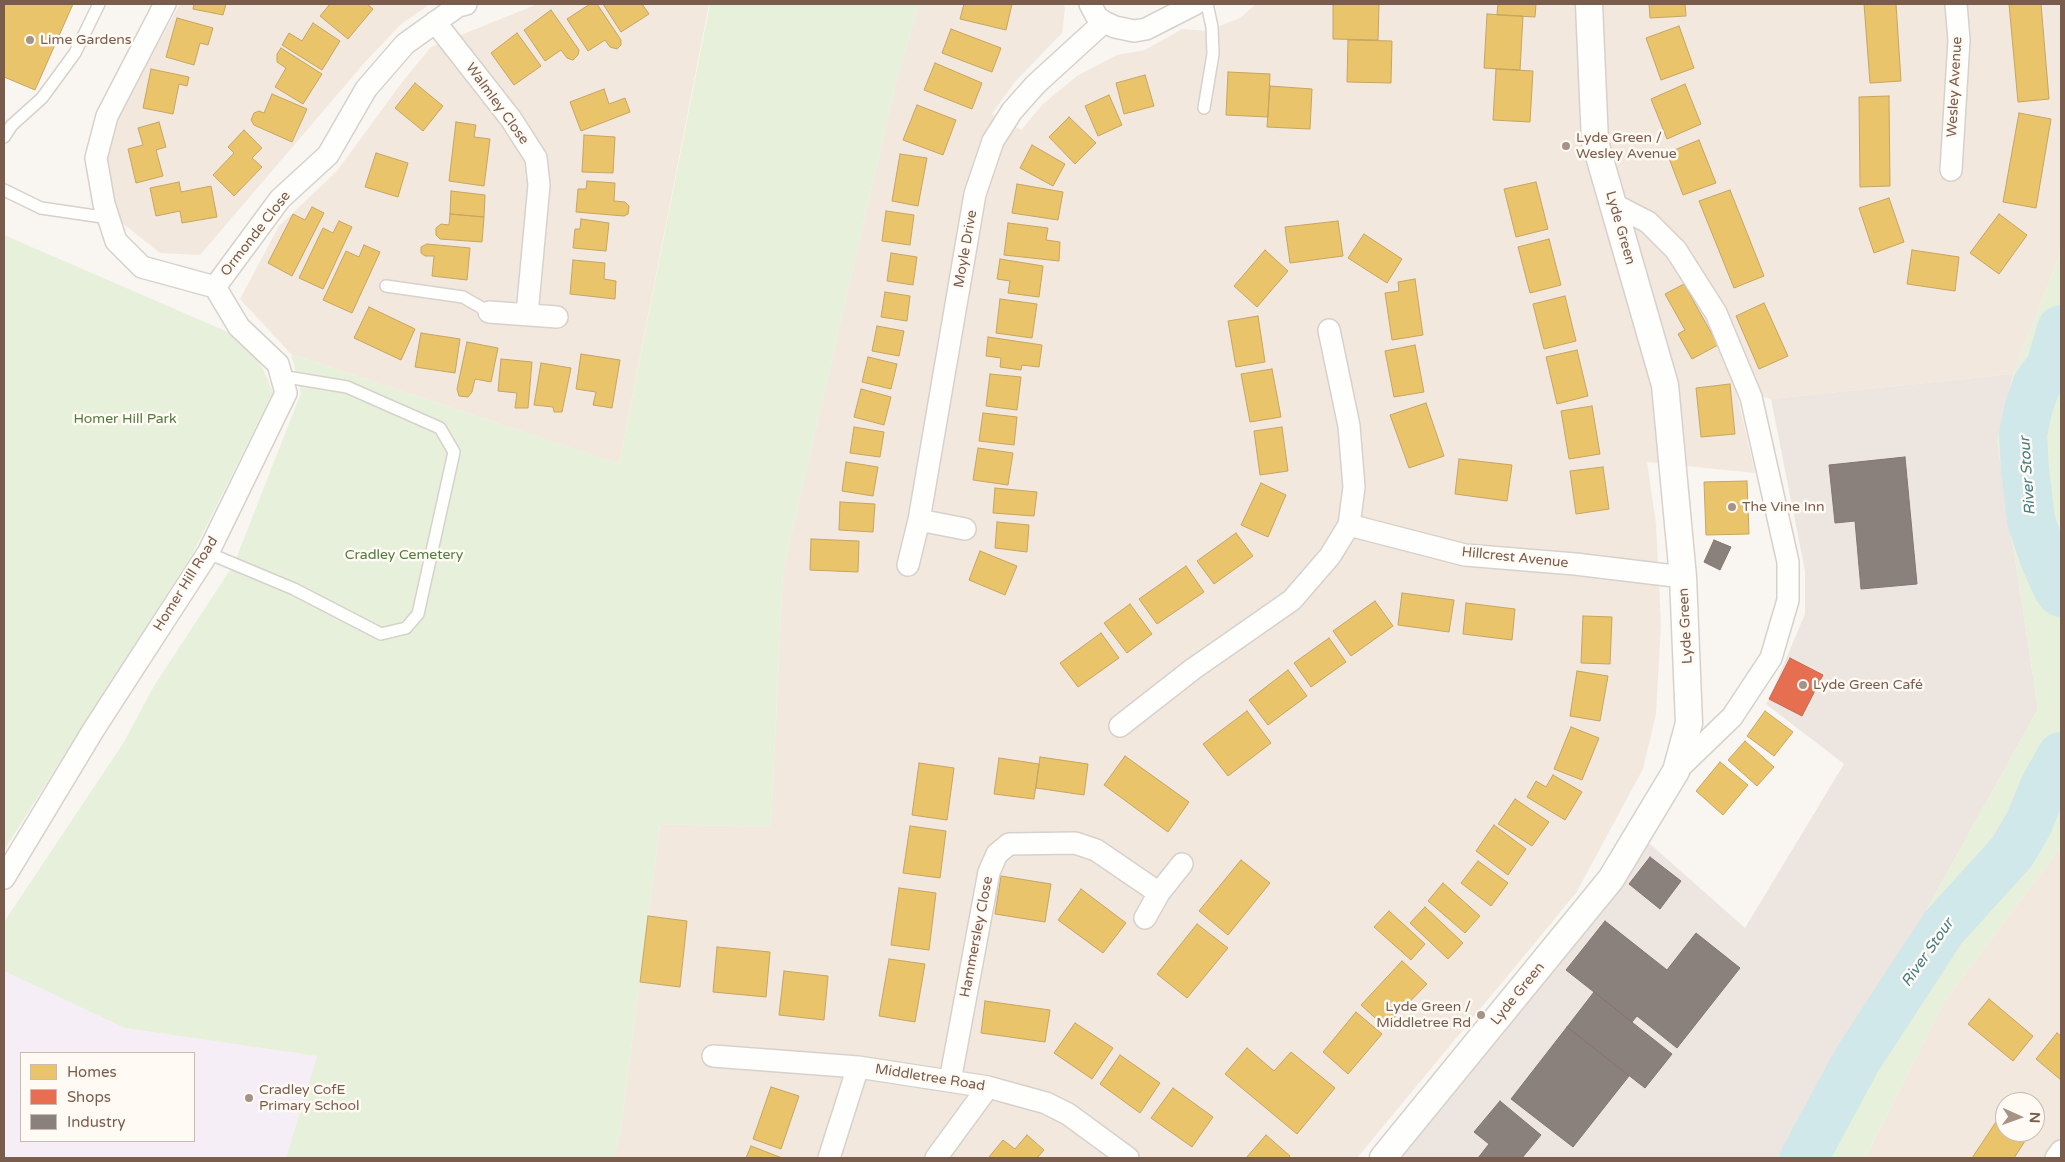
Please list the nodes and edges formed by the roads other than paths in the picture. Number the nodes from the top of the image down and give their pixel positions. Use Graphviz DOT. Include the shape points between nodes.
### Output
graph roads {
  1 [pos="99,4"];
  2 [pos="165,4"];
  3 [pos="466,4"];
  4 [pos="1090,4"];
  5 [pos="1195,4"];
  6 [pos="1207,4"];
  7 [pos="1589,4"];
  8 [pos="1956,4"];
  9 [pos="435,22"];
  10 [pos="1104,22"];
  11 [pos="1204,108"];
  12 [pos="4,137"];
  13 [pos="1951,170"];
  14 [pos="4,190"];
  15 [pos="1613,204"];
  16 [pos="109,218"];
  17 [pos="386,286"];
  18 [pos="215,287"];
  19 [pos="489,312"];
  20 [pos="528,314"];
  21 [pos="557,317"];
  22 [pos="1329,330"];
  23 [pos="281,376"];
  24 [pos="919,520"];
  25 [pos="1349,525"];
  26 [pos="965,529"];
  27 [pos="208,553"];
  28 [pos="908,565"];
  29 [pos="1683,577"];
  30 [pos="1120,726"];
  31 [pos="1676,771"];
  32 [pos="1182,864"];
  33 [pos="4,878"];
  34 [pos="1159,893"];
  35 [pos="1145,918"];
  36 [pos="713,1056"];
  37 [pos="858,1067"];
  38 [pos="950,1081"];
  39 [pos="988,1087"];
  40 [pos="2061,1151"];
  41 [pos="828,1158"];
  42 [pos="936,1158"];
  43 [pos="1128,1158"];
  44 [pos="1383,1158"];
  45 [pos="2056,1158"];
  1 -- 12 [label="lane" via="75,53 42,98 12,125"];
  2 -- 16 [label="street, Ormonde Close" via="108,116 96,158"];
  3 -- 9 [label="street, Ormonde Close"];
  4 -- 10 [label="street"];
  5 -- 10 [label="street" via="1146,29 1134,31"];
  6 -- 11 [label="lane" via="1213,54"];
  7 -- 15 [label="street, Lyde Green" via="1595,142"];
  8 -- 13 [label="street, Wesley Avenue" via="1959,40"];
  9 -- 18 [label="street, Ormonde Close" via="405,44 366,89 328,155 280,199"];
  9 -- 20 [label="street, Walmley Close" via="511,119 536,158 538,185"];
  10 -- 24 [label="street, Moyle Drive" via="1036,84 1012,110 992,141 975,194"];
  14 -- 16 [label="lane" via="41,208"];
  15 -- 29 [label="street, Lyde Green" via="1665,385"];
  15 -- 31 [label="street" via="1648,222 1676,250 1716,314 1751,397 1788,562 1788,600 1771,658 1732,717"];
  16 -- 18 [label="street, Ormonde Close" via="116,241 142,267"];
  17 -- 19 [label="lane" via="463,297"];
  18 -- 23 [label="street, Homer Hill Road" via="240,326 278,364"];
  19 -- 20 [label="street"];
  20 -- 21 [label="street"];
  22 -- 25 [label="street" via="1349,426 1354,487"];
  23 -- 27 [label="street, Homer Hill Road" via="286,393"];
  23 -- 27 [label="lane" via="347,387 440,428 454,452 418,614 406,628 381,634 294,589"];
  24 -- 26 [label="street"];
  24 -- 28 [label="street, Moyle Drive"];
  25 -- 29 [label="street, Hillcrest Avenue" via="1465,555"];
  25 -- 30 [label="street" via="1330,556 1292,600 1193,669"];
  27 -- 33 [label="street, Homer Hill Road" via="94,729"];
  29 -- 31 [label="street, Lyde Green" via="1689,723"];
  31 -- 44 [label="street, Lyde Green" via="1611,879"];
  32 -- 34 [label="street"];
  34 -- 35 [label="street"];
  34 -- 38 [label="street, Hammersley Close" via="1096,850 1075,843 1008,844 997,854 989,872"];
  36 -- 37 [label="street, Middletree Road"];
  37 -- 38 [label="street, Middletree Road"];
  37 -- 41 [label="street"];
  38 -- 39 [label="street, Middletree Road"];
  39 -- 42 [label="street"];
  39 -- 43 [label="street, Middletree Road" via="1046,1103 1068,1114"];
  40 -- 45 [label="street"];
}
